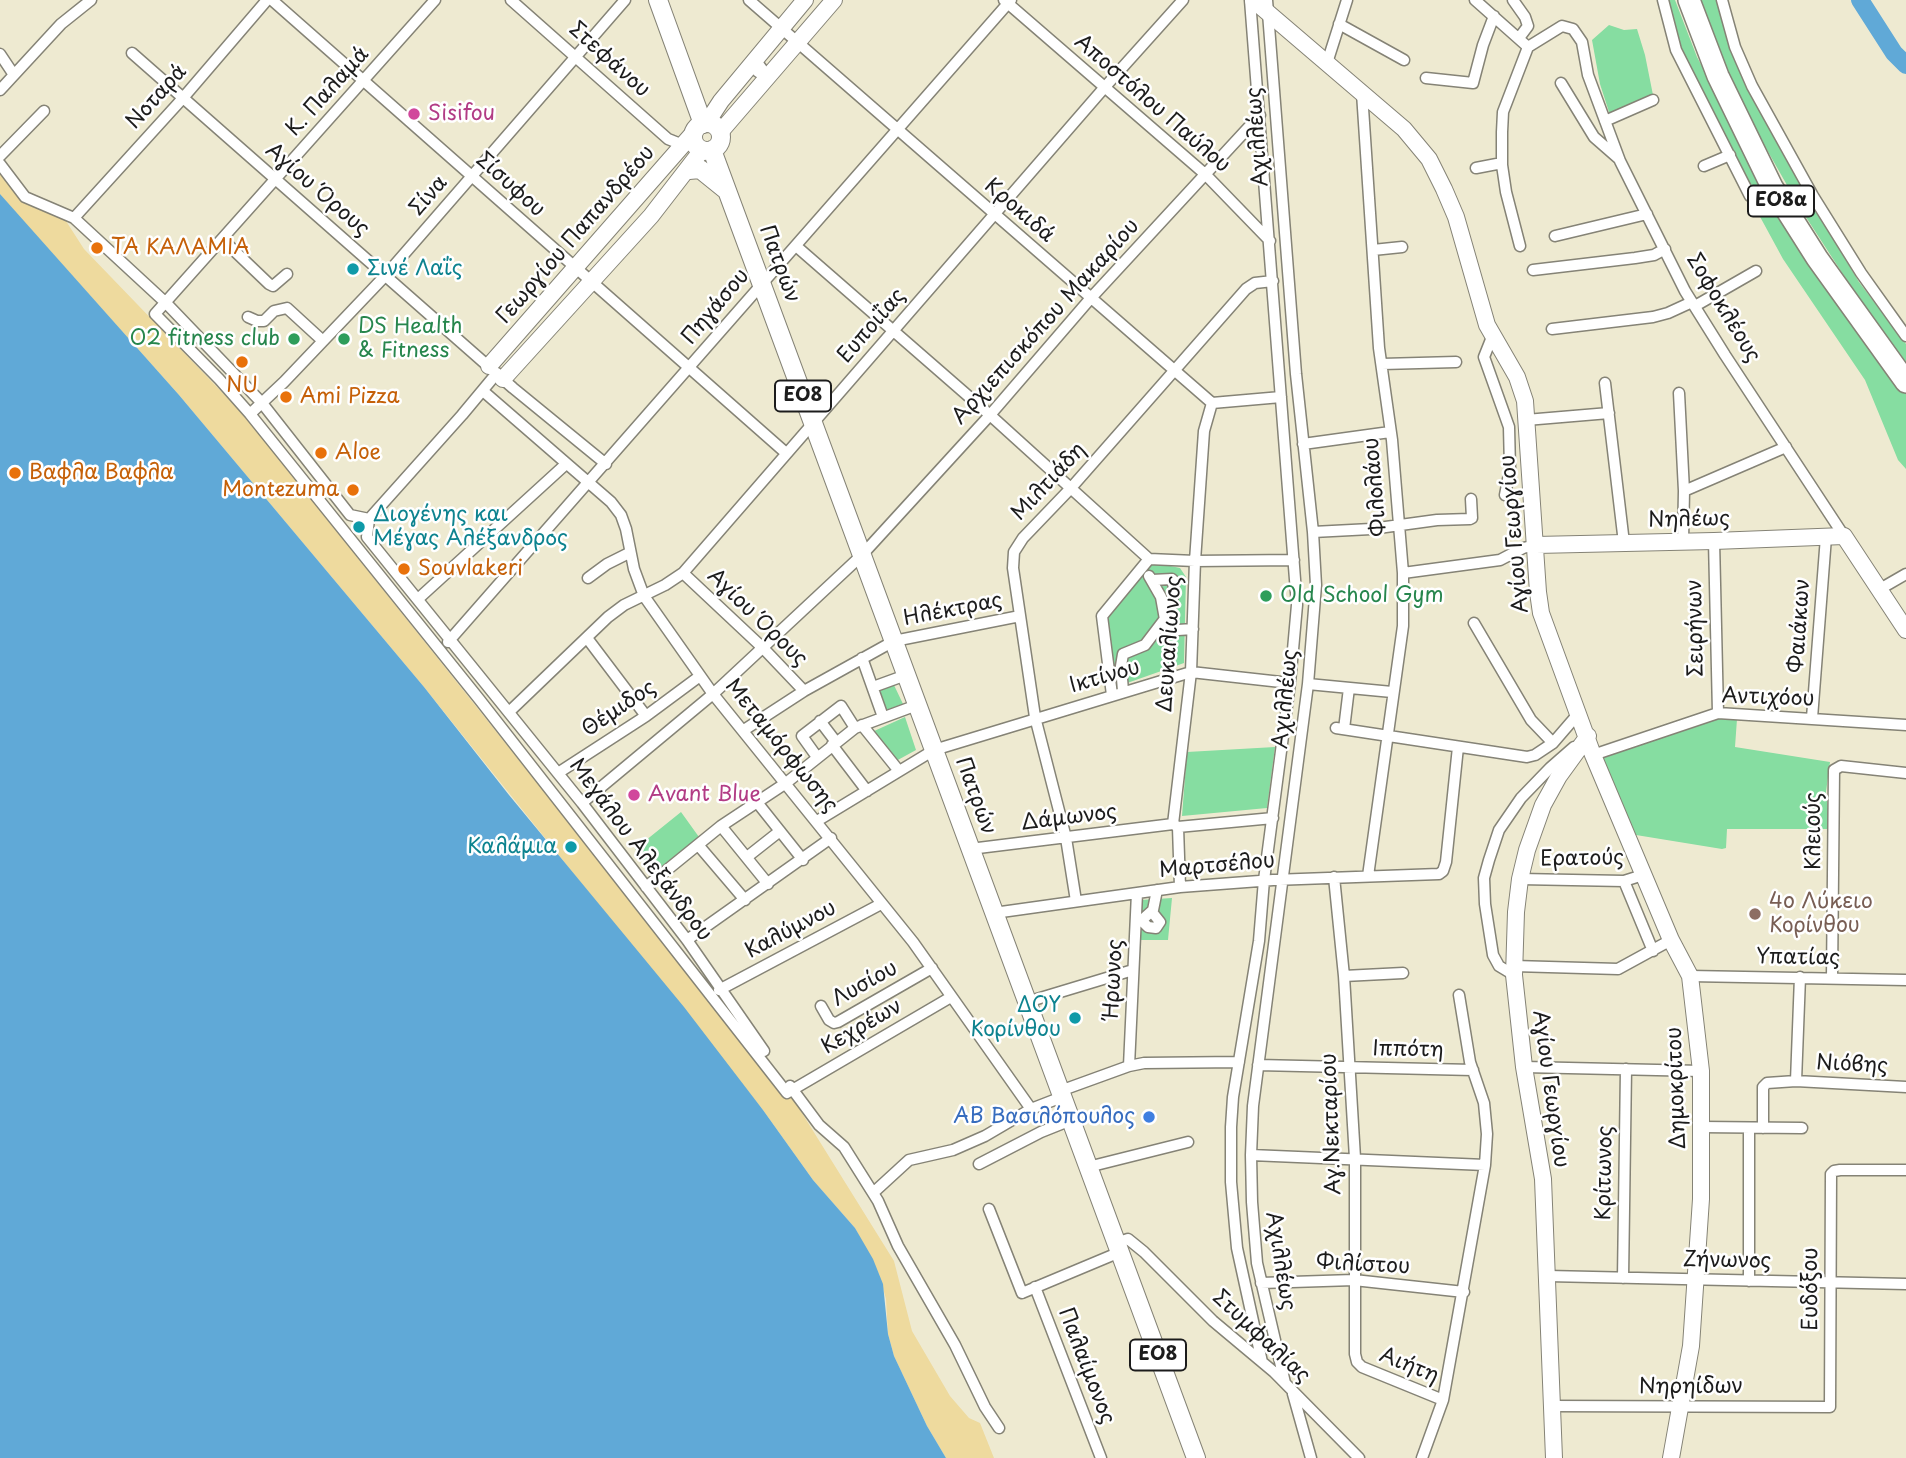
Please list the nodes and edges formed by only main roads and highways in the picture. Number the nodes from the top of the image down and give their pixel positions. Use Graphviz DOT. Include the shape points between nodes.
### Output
graph roads {
  1 [pos="658,0"];
  2 [pos="1689,0"];
  3 [pos="696,131"];
  4 [pos="704,152"];
  5 [pos="728,191"];
  6 [pos="1906,382"];
  7 [pos="1196,1458"];
  1 -- 3 [label="main road, ΕΟ8"];
  2 -- 6 [label="highway, ΕΟ8α" via="1718,76 1772,187 1830,278"];
  3 -- 4 [label="main road, ΕΟ8" via="695,144"];
  3 -- 4 [label="main road" via="714,125"];
  4 -- 5 [label="main road, Πατρών / ΕΟ8"];
  4 -- 5 [label="main road" via="700,169"];
  5 -- 7 [label="main road, Πατρών / ΕΟ8" via="1088,1167 1123,1249"];
}
